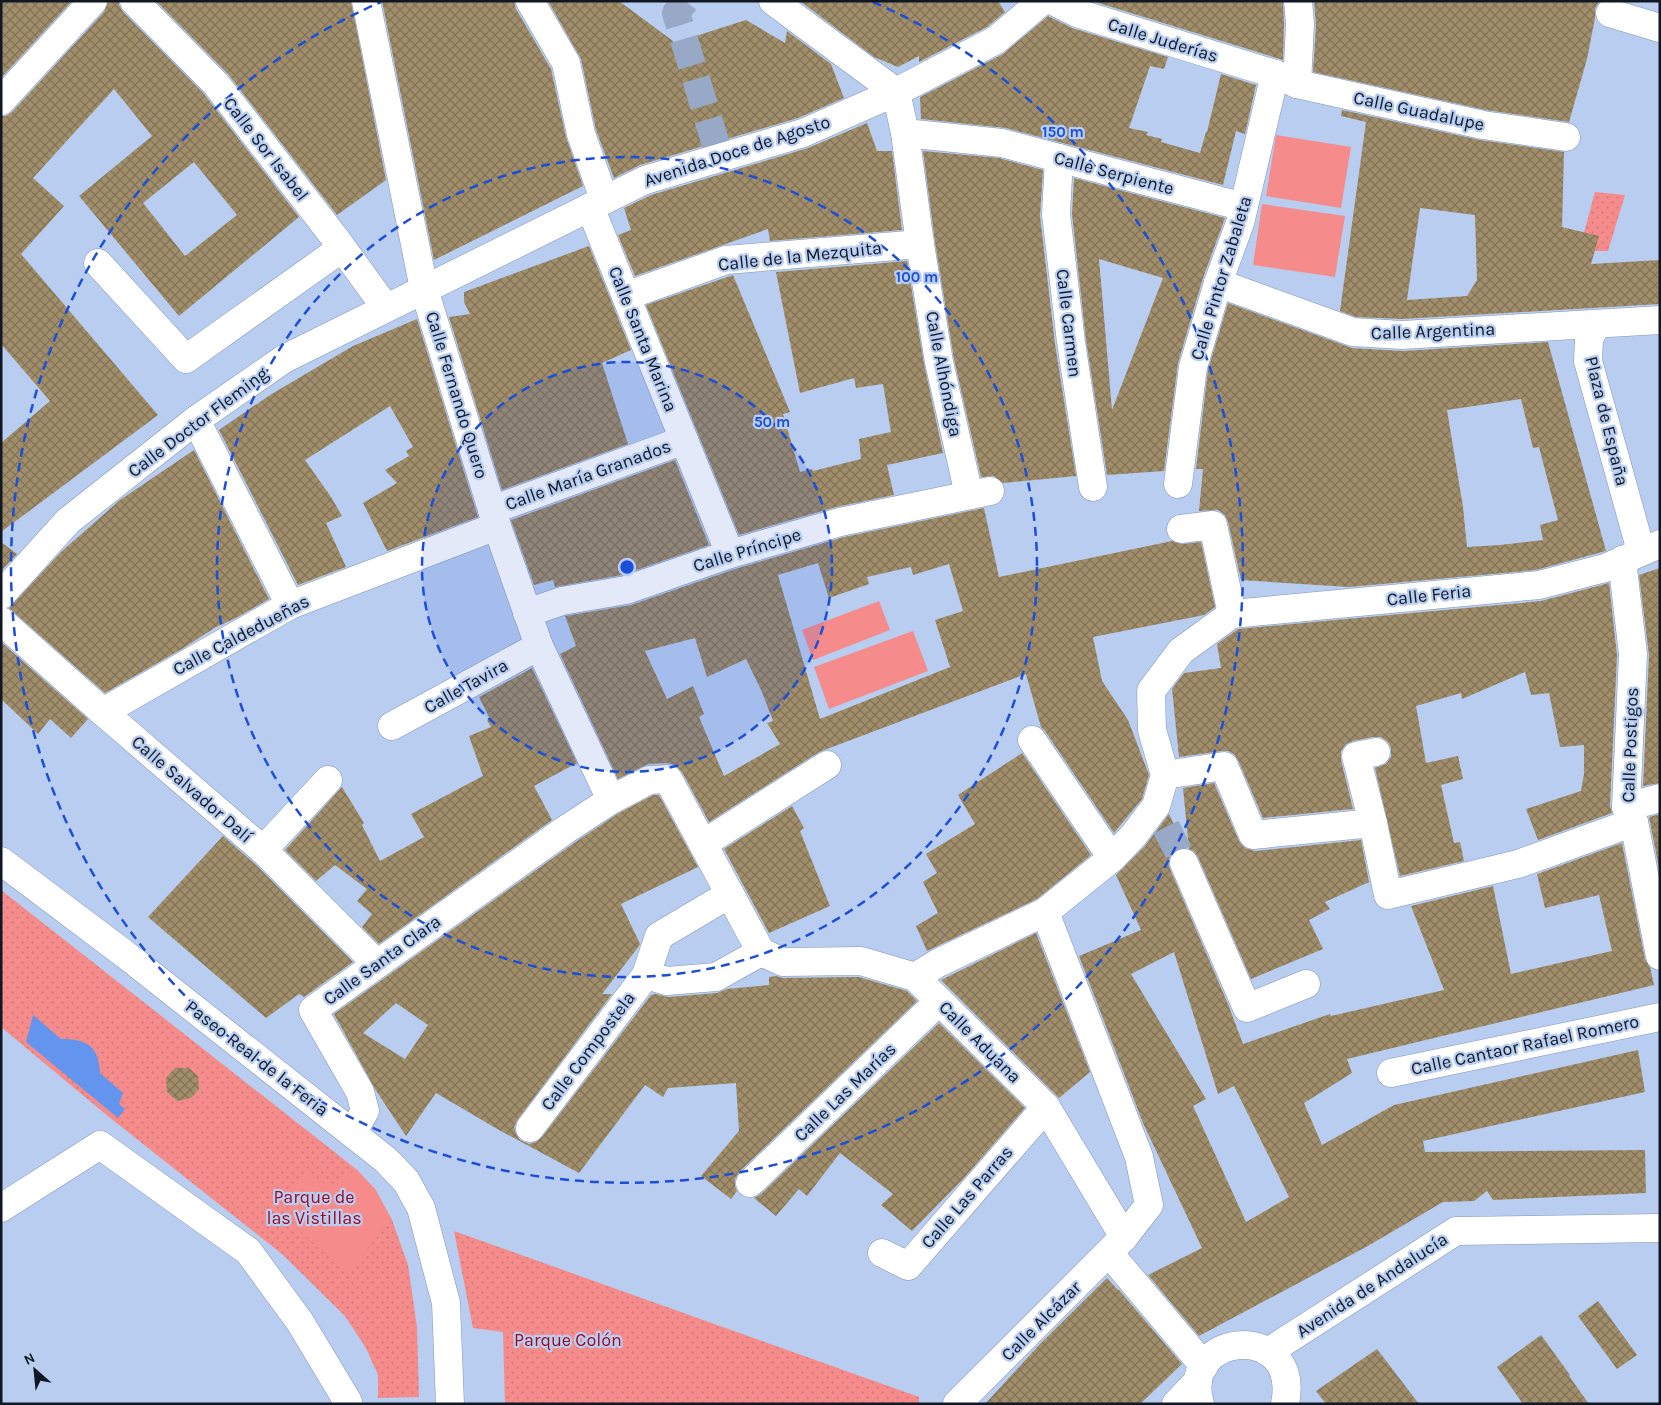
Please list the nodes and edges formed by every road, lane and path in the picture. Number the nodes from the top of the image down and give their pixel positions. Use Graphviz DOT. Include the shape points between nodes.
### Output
graph roads {
  1 [pos="93,1"];
  2 [pos="134,1"];
  3 [pos="366,1"];
  4 [pos="530,1"];
  5 [pos="773,1"];
  6 [pos="1042,1"];
  7 [pos="1053,1"];
  8 [pos="1298,1"];
  9 [pos="1610,13"];
  10 [pos="1660,28"];
  11 [pos="1286,79"];
  12 [pos="896,92"];
  13 [pos="1,101"];
  14 [pos="906,133"];
  15 [pos="1566,137"];
  16 [pos="1059,158"];
  17 [pos="597,203"];
  18 [pos="1244,207"];
  19 [pos="920,244"];
  20 [pos="342,248"];
  21 [pos="98,263"];
  22 [pos="1218,283"];
  23 [pos="424,289"];
  24 [pos="626,296"];
  25 [pos="386,308"];
  26 [pos="1660,320"];
  27 [pos="1597,324"];
  28 [pos="196,420"];
  29 [pos="684,440"];
  30 [pos="1178,484"];
  31 [pos="1093,487"];
  32 [pos="980,493"];
  33 [pos="495,518"];
  34 [pos="1181,529"];
  35 [pos="1641,552"];
  36 [pos="730,554"];
  37 [pos="1,595"];
  38 [pos="290,605"];
  39 [pos="527,613"];
  40 [pos="1232,614"];
  41 [pos="1,621"];
  42 [pos="539,646"];
  43 [pos="102,712"];
  44 [pos="392,726"];
  45 [pos="1032,740"];
  46 [pos="1376,752"];
  47 [pos="827,765"];
  48 [pos="1165,775"];
  49 [pos="328,780"];
  50 [pos="1660,798"];
  51 [pos="611,800"];
  52 [pos="1630,815"];
  53 [pos="1373,823"];
  54 [pos="703,844"];
  55 [pos="262,850"];
  56 [pos="1112,858"];
  57 [pos="1,861"];
  58 [pos="1184,863"];
  59 [pos="730,894"];
  60 [pos="1655,908"];
  61 [pos="1045,912"];
  62 [pos="761,952"];
  63 [pos="1660,956"];
  64 [pos="377,964"];
  65 [pos="646,975"];
  66 [pos="915,977"];
  67 [pos="1306,984"];
  68 [pos="939,1001"];
  69 [pos="1660,1017"];
  70 [pos="1391,1073"];
  71 [pos="1046,1107"];
  72 [pos="530,1128"];
  73 [pos="352,1133"];
  74 [pos="750,1183"];
  75 [pos="1,1208"];
  76 [pos="1660,1228"];
  77 [pos="1116,1245"];
  78 [pos="882,1253"];
  79 [pos="1268,1352"];
  80 [pos="1201,1384"];
  81 [pos="346,1404"];
  82 [pos="450,1404"];
  83 [pos="957,1404"];
  84 [pos="1176,1404"];
  85 [pos="1285,1404"];
  1 -- 13 [label="street"];
  2 -- 20 [label="street, Calle Sor Isabel" via="216,84"];
  3 -- 23 [label="street, Calle Fernando Quero"];
  4 -- 17 [label="street, Calle Santa Marina" via="566,63"];
  5 -- 12 [label="street"];
  6 -- 12 [label="street, Avenida Doce de Agosto" via="996,40"];
  7 -- 11 [label="street, Calle Juderías" via="1077,13"];
  8 -- 11 [label="street, Calle Pintor Zabaleta" via="1300,24"];
  9 -- 10 [label="street"];
  11 -- 15 [label="street, Calle Guadalupe" via="1483,125"];
  11 -- 18 [label="street, Calle Pintor Zabaleta"];
  12 -- 14 [label="street"];
  12 -- 17 [label="street, Avenida Doce de Agosto" via="803,133 644,180"];
  14 -- 16 [label="street, Calle Serpiente" via="1002,143"];
  14 -- 19 [label="street, Calle Alhóndiga"];
  16 -- 18 [label="street, Calle Serpiente"];
  16 -- 31 [label="street, Calle Carmen" via="1056,214"];
  17 -- 23 [label="street, Avenida Doce de Agosto"];
  17 -- 24 [label="street, Calle Santa Marina"];
  18 -- 22 [label="street, Calle Pintor Zabaleta"];
  19 -- 24 [label="street, Calle de la Mezquita" via="726,260"];
  19 -- 32 [label="street, Calle Alhóndiga" via="939,362"];
  20 -- 21 [label="street" via="186,359"];
  20 -- 25 [label="street, Calle Sor Isabel"];
  22 -- 27 [label="street, Calle Argentina" via="1354,332 1402,335"];
  22 -- 30 [label="street, Calle Pintor Zabaleta" via="1193,367"];
  23 -- 25 [label="street, Calle Doctor Fleming"];
  23 -- 33 [label="street, Calle Fernando Quero"];
  24 -- 29 [label="street, Calle Santa Marina"];
  25 -- 28 [label="street, Calle Doctor Fleming" via="284,359"];
  26 -- 27 [label="street"];
  27 -- 35 [label="street, Plaza de España" via="1589,340 1588,361"];
  28 -- 37 [label="street, Calle Doctor Fleming" via="68,521"];
  28 -- 38 [label="street"];
  29 -- 33 [label="street, Calle María Granados"];
  29 -- 36 [label="street, Calle Santa Marina"];
  32 -- 36 [label="street, Calle Príncipe" via="840,522"];
  33 -- 38 [label="street, Calle Caldedueñas"];
  33 -- 39 [label="street, Calle Fernando Quero"];
  34 -- 40 [label="street" via="1212,525"];
  35 -- 40 [label="street, Calle Feria" via="1605,568 1539,585"];
  35 -- 52 [label="street, Calle Postigos" via="1633,654"];
  36 -- 39 [label="street, Calle Príncipe" via="626,590 562,602"];
  38 -- 43 [label="street, Calle Caldedueñas"];
  39 -- 42 [label="street, Calle Fernando Quero"];
  40 -- 48 [label="street" via="1182,651 1151,691 1152,730"];
  41 -- 43 [label="street, Calle Salvador Dalí"];
  42 -- 44 [label="street, Calle Tavira"];
  42 -- 51 [label="street, Calle Fernando Quero"];
  43 -- 55 [label="street, Calle Salvador Dalí"];
  45 -- 56 [label="street"];
  46 -- 53 [label="street" via="1356,756"];
  47 -- 54 [label="street"];
  48 -- 53 [label="street" via="1224,766 1253,835"];
  48 -- 56 [label="street" via="1161,816 1134,835"];
  49 -- 55 [label="street"];
  50 -- 52 [label="street"];
  51 -- 54 [label="street, Calle Santa Clara" via="649,780 668,779"];
  51 -- 64 [label="street, Calle Santa Clara"];
  52 -- 53 [label="street" via="1518,864 1388,895"];
  52 -- 60 [label="street, Calle Postigos"];
  54 -- 59 [label="street"];
  55 -- 64 [label="street, Calle Salvador Dalí"];
  56 -- 61 [label="street"];
  57 -- 73 [label="street, Paseo Real de la Feria"];
  58 -- 67 [label="street" via="1247,1008"];
  59 -- 62 [label="street"];
  59 -- 65 [label="street, Calle Compostela" via="659,936"];
  60 -- 63 [label="street, Calle Postigos"];
  61 -- 66 [label="street"];
  61 -- 77 [label="street, Calle Alcázar" via="1139,1156 1149,1205"];
  62 -- 65 [label="street" via="716,977 666,981"];
  62 -- 66 [label="street" via="783,962 861,961"];
  64 -- 73 [label="street, Calle Santa Clara" via="313,1010 360,1092 365,1111"];
  65 -- 72 [label="street, Calle Compostela"];
  66 -- 68 [label="street, Calle Aduana"];
  68 -- 71 [label="street, Calle Aduana"];
  68 -- 74 [label="street, Calle Las Marías"];
  69 -- 70 [label="street, Calle Cantaor Rafael Romero"];
  71 -- 77 [label="street, Calle Aduana"];
  71 -- 78 [label="street, Calle Las Parras" via="908,1266"];
  73 -- 82 [label="street, Paseo Real de la Feria" via="406,1181 421,1208 446,1303"];
  75 -- 81 [label="street" via="100,1145 248,1251 300,1322 348,1402"];
  76 -- 79 [label="street, Avenida de Andalucía" via="1456,1231"];
  77 -- 80 [label="street, Calle Aduana"];
  77 -- 83 [label="street, Calle Alcázar"];
  79 -- 80 [label="street" via="1240,1344 1226,1347 1213,1355"];
  79 -- 85 [label="street" via="1279,1362 1286,1376"];
  80 -- 84 [label="street"];
}
